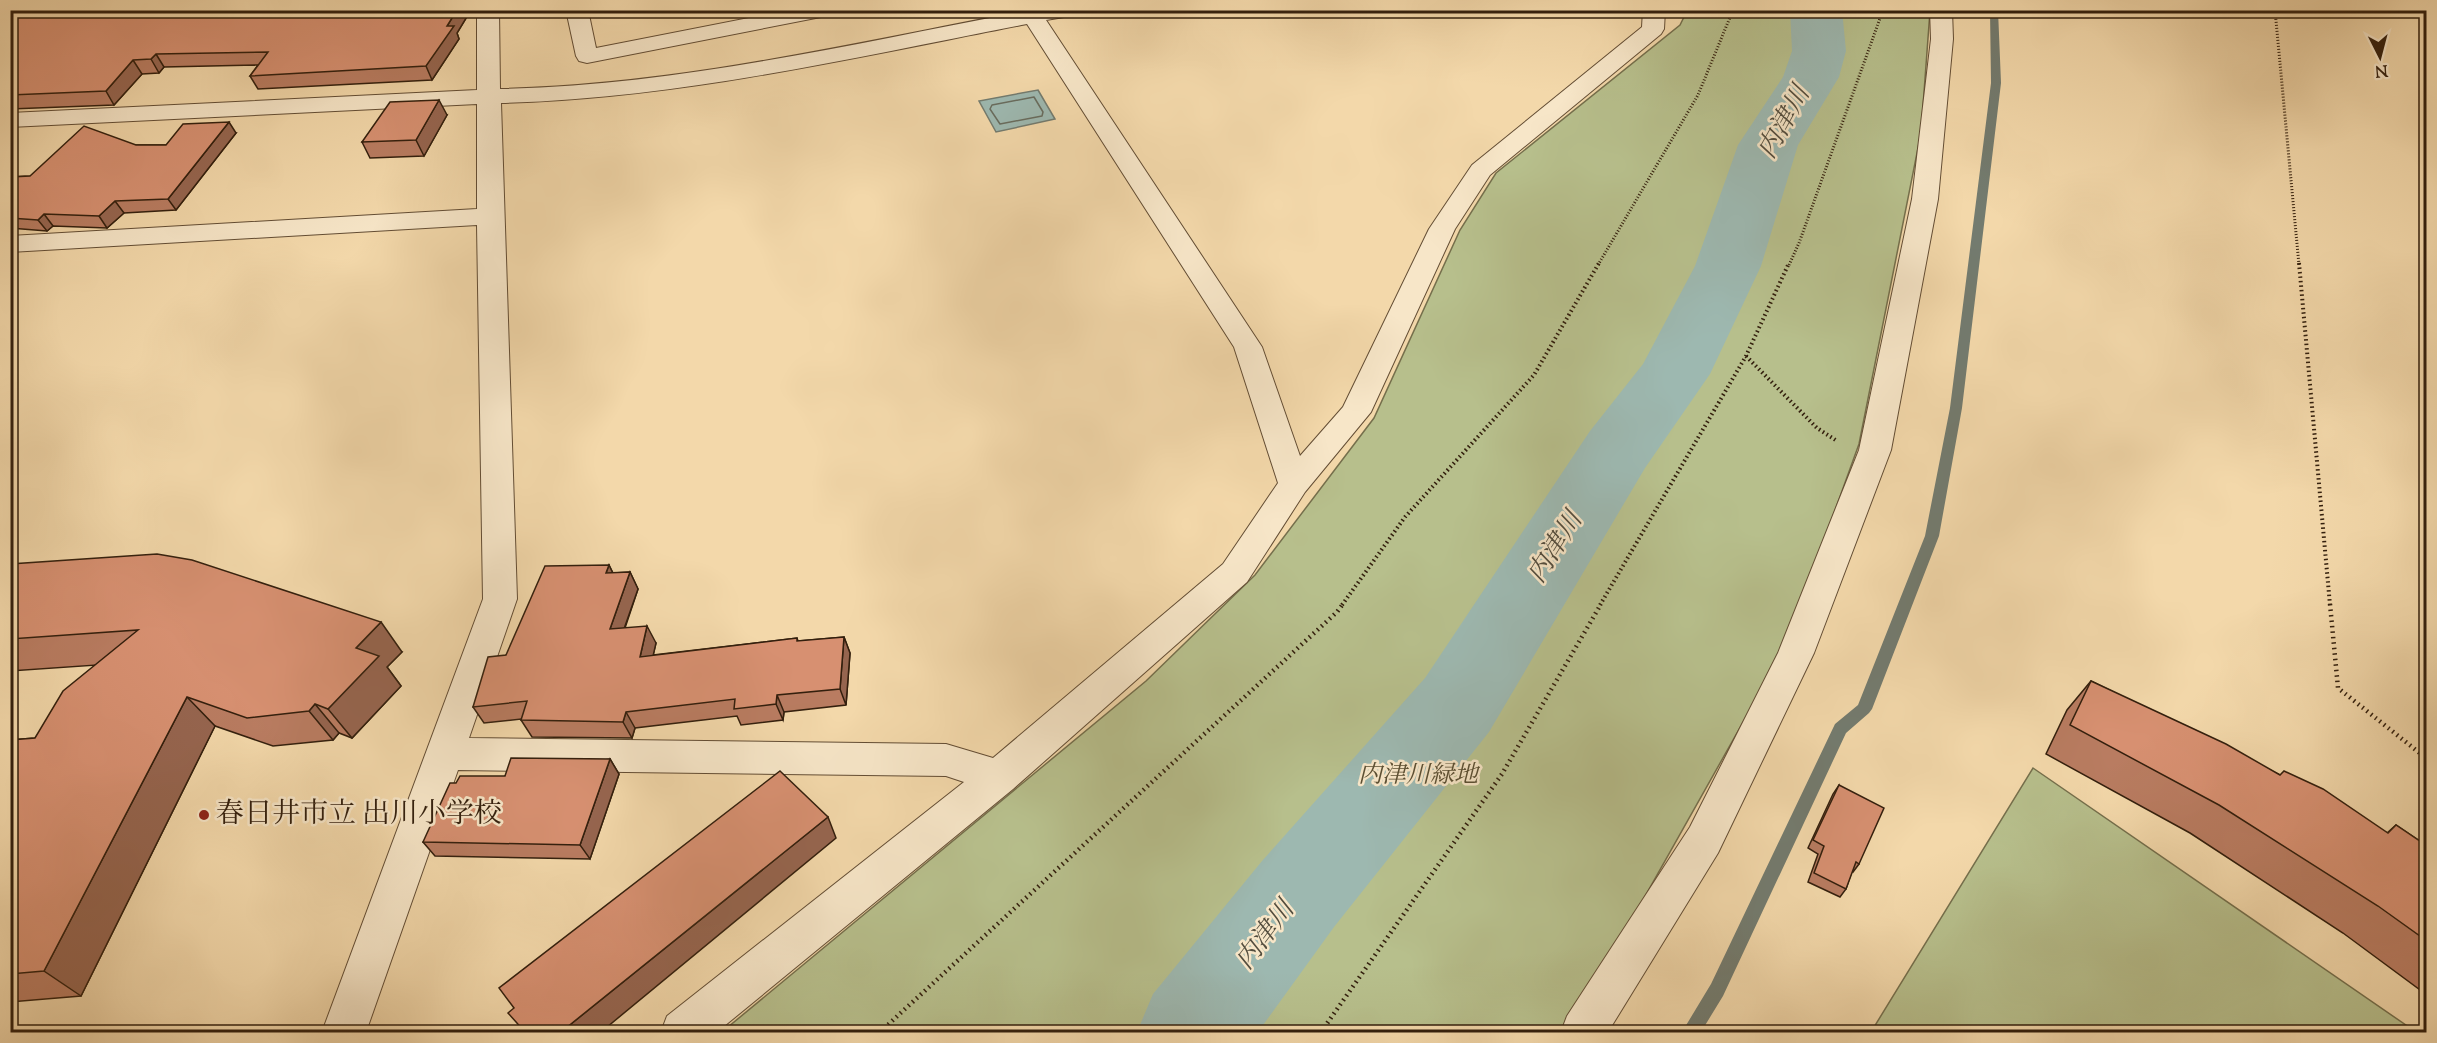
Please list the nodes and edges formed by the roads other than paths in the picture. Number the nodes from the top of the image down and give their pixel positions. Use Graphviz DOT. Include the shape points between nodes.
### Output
graph roads {
  1 [pos="488,10"];
  2 [pos="577,10"];
  3 [pos="826,10"];
  4 [pos="1068,10"];
  5 [pos="1654,10"];
  6 [pos="1941,10"];
  7 [pos="1030,13"];
  8 [pos="756,17"];
  9 [pos="778,67"];
  10 [pos="488,96"];
  11 [pos="10,120"];
  12 [pos="490,216"];
  13 [pos="10,244"];
  14 [pos="1294,484"];
  15 [pos="444,754"];
  16 [pos="999,777"];
  17 [pos="344,1032"];
  18 [pos="683,1032"];
  19 [pos="1583,1032"];
  1 -- 10 [label="street"];
  2 -- 8 [label="street" via="586,57"];
  3 -- 8 [label="street"];
  4 -- 7 [label="street"];
  5 -- 14 [label="street" via="1653,29 1481,170 1443,229 1356,412"];
  6 -- 19 [label="street" via="1942,39 1925,199 1875,450 1796,653 1704,840"];
  7 -- 9 [label="street"];
  7 -- 14 [label="street" via="1248,347"];
  8 -- 9 [label="street"];
  9 -- 10 [label="street" via="627,89 553,96"];
  10 -- 11 [label="street"];
  10 -- 12 [label="street"];
  12 -- 13 [label="street"];
  12 -- 15 [label="street" via="500,599"];
  14 -- 16 [label="street" via="1235,573"];
  15 -- 16 [label="street" via="946,760"];
  15 -- 17 [label="street"];
  16 -- 18 [label="street"];
}
